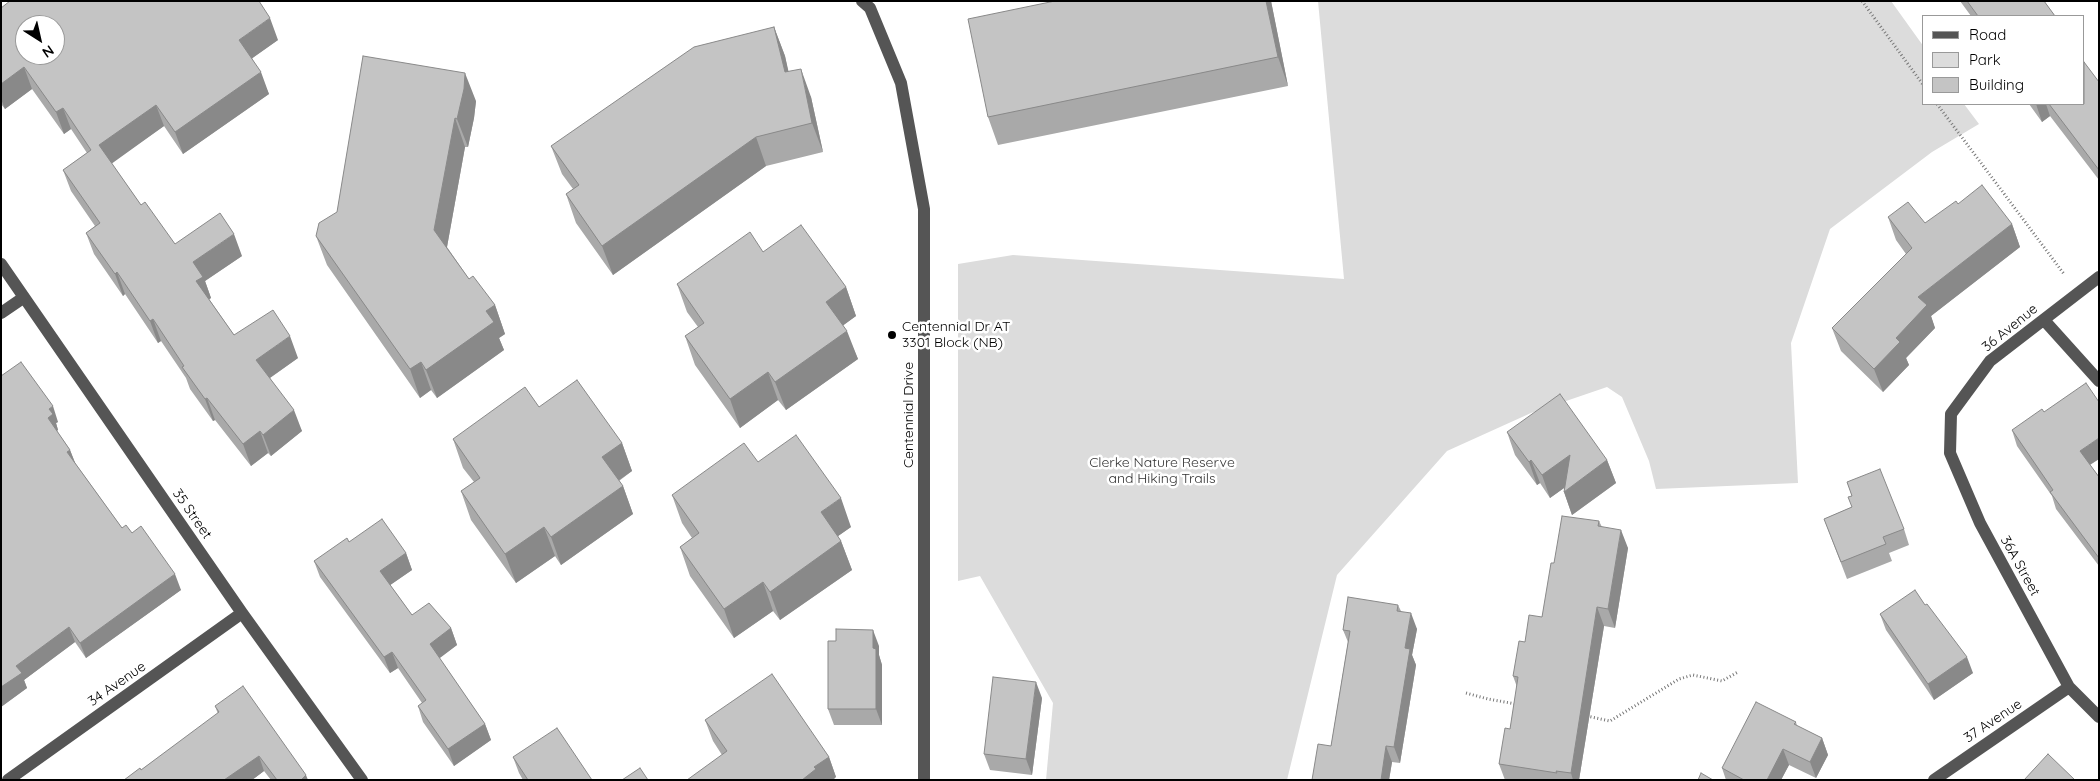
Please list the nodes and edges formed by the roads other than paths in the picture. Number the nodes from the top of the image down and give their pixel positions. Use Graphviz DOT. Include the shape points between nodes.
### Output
graph roads {
  1 [pos="862,1"];
  2 [pos="1,264"];
  3 [pos="2099,277"];
  4 [pos="23,298"];
  5 [pos="1,314"];
  6 [pos="2044,320"];
  7 [pos="2099,381"];
  8 [pos="1951,414"];
  9 [pos="242,613"];
  10 [pos="2069,687"];
  11 [pos="2099,717"];
  12 [pos="8,780"];
  13 [pos="362,780"];
  14 [pos="924,780"];
  15 [pos="1934,780"];
  1 -- 14 [label="street, Centennial Drive" via="870,8 901,83 924,209"];
  2 -- 4 [label="street, 35 Street"];
  3 -- 6 [label="street, 36 Avenue"];
  4 -- 5 [label="street"];
  4 -- 9 [label="street, 35 Street"];
  6 -- 7 [label="street"];
  6 -- 8 [label="street, 36 Avenue" via="1990,362"];
  8 -- 10 [label="street, 36A Street" via="1950,453 1980,523"];
  9 -- 12 [label="street, 34 Avenue"];
  9 -- 13 [label="street, 35 Street"];
  10 -- 11 [label="street, 36A Street"];
  10 -- 15 [label="street, 37 Avenue"];
}
